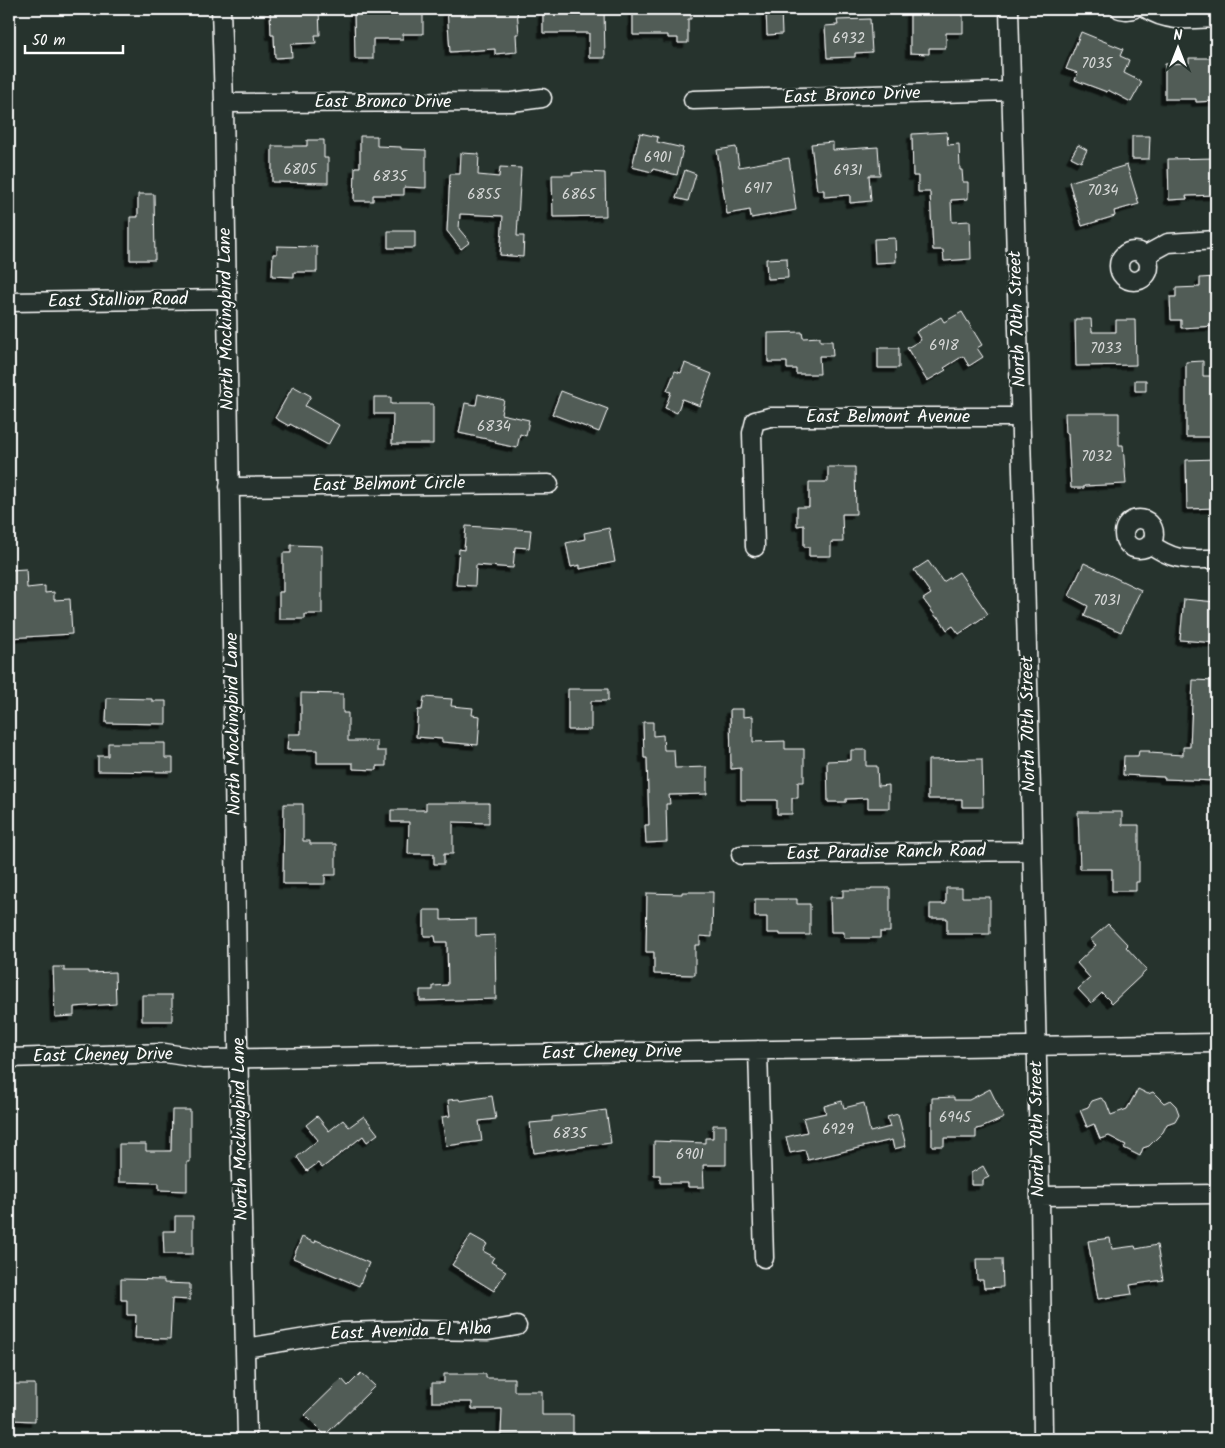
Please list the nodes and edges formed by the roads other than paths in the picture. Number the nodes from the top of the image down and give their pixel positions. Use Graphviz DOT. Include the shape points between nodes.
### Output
graph roads {
  1 [pos="221,9"];
  2 [pos="1009,9"];
  3 [pos="1120,9"];
  4 [pos="1133,9"];
  5 [pos="1147,9"];
  6 [pos="1216,18"];
  7 [pos="1011,92"];
  8 [pos="542,98"];
  9 [pos="693,100"];
  10 [pos="224,103"];
  11 [pos="1216,240"];
  12 [pos="1146,255"];
  13 [pos="226,299"];
  14 [pos="9,302"];
  15 [pos="1020,416"];
  16 [pos="549,484"];
  17 [pos="229,487"];
  18 [pos="1150,544"];
  19 [pos="755,547"];
  20 [pos="1216,559"];
  21 [pos="1032,851"];
  22 [pos="741,855"];
  23 [pos="1216,1043"];
  24 [pos="1036,1046"];
  25 [pos="758,1050"];
  26 [pos="239,1057"];
  27 [pos="9,1058"];
  28 [pos="1216,1194"];
  29 [pos="1040,1196"];
  30 [pos="764,1258"];
  31 [pos="517,1326"];
  32 [pos="246,1348"];
  33 [pos="247,1439"];
  34 [pos="1044,1439"];
  1 -- 10 [label="street, North Mockingbird Lane"];
  2 -- 7 [label="street, North 70th Street"];
  3 -- 4 [label="street"];
  5 -- 6 [label="street" via="1163,18"];
  7 -- 9 [label="street, East Bronco Drive"];
  7 -- 15 [label="street, North 70th Street"];
  8 -- 10 [label="street, East Bronco Drive" via="512,102"];
  10 -- 13 [label="street, North Mockingbird Lane"];
  11 -- 12 [label="street" via="1168,243"];
  13 -- 14 [label="street, East Stallion Road"];
  13 -- 17 [label="street, North Mockingbird Lane"];
  15 -- 19 [label="street, East Belmont Avenue" via="770,417 755,421 752,433"];
  15 -- 21 [label="street, North 70th Street"];
  16 -- 17 [label="street, East Belmont Circle"];
  17 -- 26 [label="street, North Mockingbird Lane"];
  18 -- 20 [label="street" via="1173,558"];
  21 -- 22 [label="street, East Paradise Ranch Road"];
  21 -- 24 [label="street, North 70th Street"];
  23 -- 24 [label="street, East Cheney Drive"];
  24 -- 25 [label="street, East Cheney Drive"];
  24 -- 29 [label="street, North 70th Street"];
  25 -- 26 [label="street, East Cheney Drive"];
  25 -- 30 [label="street"];
  26 -- 27 [label="street, East Cheney Drive" via="203,1059 165,1053"];
  26 -- 32 [label="street, North Mockingbird Lane"];
  28 -- 29 [label="street"];
  29 -- 34 [label="street, North 70th Street"];
  31 -- 32 [label="street, East Avenida El Alba" via="488,1331 342,1332"];
  32 -- 33 [label="street, North Mockingbird Lane"];
}
